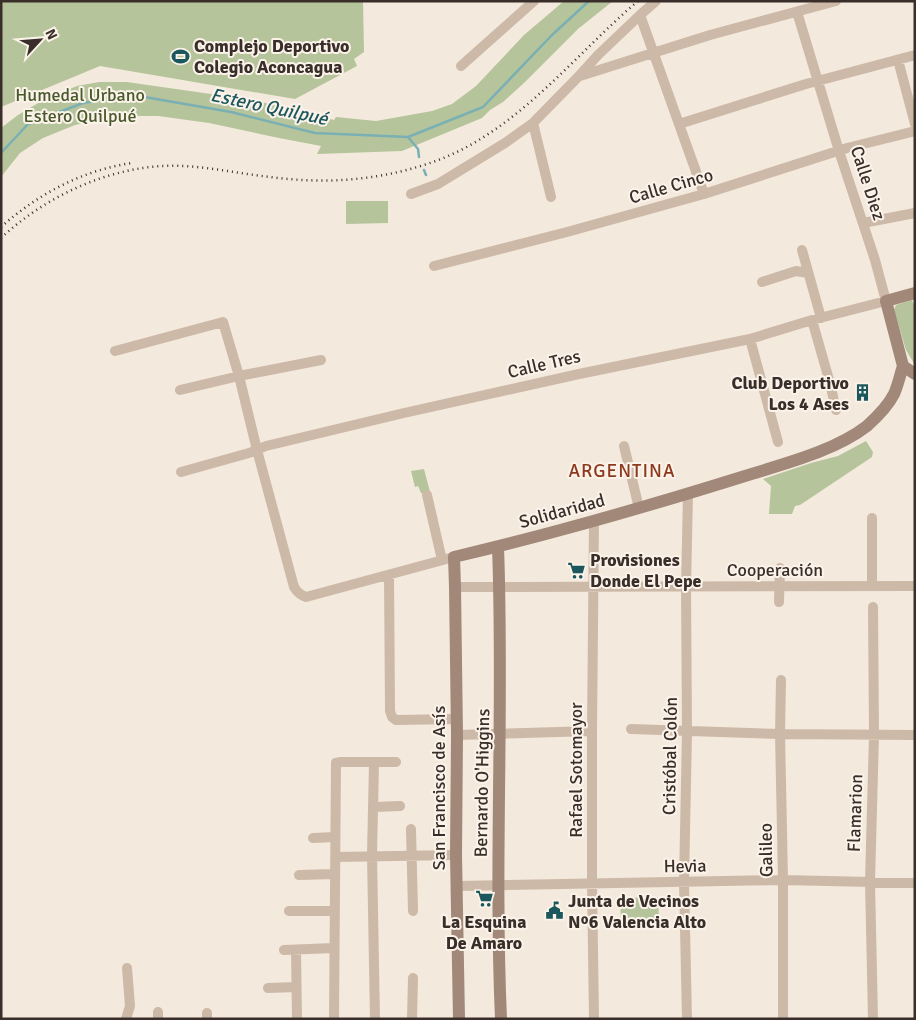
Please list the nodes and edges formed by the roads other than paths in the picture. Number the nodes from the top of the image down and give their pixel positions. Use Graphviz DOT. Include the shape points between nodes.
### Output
graph roads {
  1 [pos="534,1"];
  2 [pos="656,1"];
  3 [pos="836,1"];
  4 [pos="797,12"];
  5 [pos="640,15"];
  6 [pos="653,52"];
  7 [pos="915,55"];
  8 [pos="898,60"];
  9 [pos="461,66"];
  10 [pos="578,77"];
  11 [pos="818,80"];
  12 [pos="533,123"];
  13 [pos="679,124"];
  14 [pos="915,124"];
  15 [pos="915,130"];
  16 [pos="839,151"];
  17 [pos="411,194"];
  18 [pos="704,194"];
  19 [pos="551,197"];
  20 [pos="915,213"];
  21 [pos="863,223"];
  22 [pos="802,250"];
  23 [pos="434,266"];
  24 [pos="808,273"];
  25 [pos="762,282"];
  26 [pos="914,295"];
  27 [pos="886,300"];
  28 [pos="816,319"];
  29 [pos="750,339"];
  30 [pos="115,351"];
  31 [pos="321,360"];
  32 [pos="904,366"];
  33 [pos="915,374"];
  34 [pos="239,376"];
  35 [pos="180,390"];
  36 [pos="836,410"];
  37 [pos="778,442"];
  38 [pos="624,446"];
  39 [pos="257,450"];
  40 [pos="181,472"];
  41 [pos="688,494"];
  42 [pos="427,495"];
  43 [pos="639,508"];
  44 [pos="872,518"];
  45 [pos="594,520"];
  46 [pos="498,547"];
  47 [pos="448,559"];
  48 [pos="780,568"];
  49 [pos="389,575"];
  50 [pos="594,586"];
  51 [pos="686,586"];
  52 [pos="780,586"];
  53 [pos="872,586"];
  54 [pos="915,586"];
  55 [pos="455,587"];
  56 [pos="499,587"];
  57 [pos="779,602"];
  58 [pos="873,607"];
  59 [pos="781,680"];
  60 [pos="457,719"];
  61 [pos="631,729"];
  62 [pos="592,731"];
  63 [pos="687,732"];
  64 [pos="500,734"];
  65 [pos="780,734"];
  66 [pos="457,735"];
  67 [pos="874,735"];
  68 [pos="915,735"];
  69 [pos="374,762"];
  70 [pos="396,762"];
  71 [pos="400,806"];
  72 [pos="374,807"];
  73 [pos="411,829"];
  74 [pos="335,837"];
  75 [pos="313,838"];
  76 [pos="412,855"];
  77 [pos="456,855"];
  78 [pos="372,856"];
  79 [pos="335,857"];
  80 [pos="335,874"];
  81 [pos="299,875"];
  82 [pos="783,880"];
  83 [pos="684,882"];
  84 [pos="870,882"];
  85 [pos="592,883"];
  86 [pos="915,883"];
  87 [pos="498,884"];
  88 [pos="457,886"];
  89 [pos="334,911"];
  90 [pos="413,911"];
  91 [pos="289,912"];
  92 [pos="334,948"];
  93 [pos="284,950"];
  94 [pos="296,950"];
  95 [pos="127,968"];
  96 [pos="413,978"];
  97 [pos="296,986"];
  98 [pos="268,988"];
  99 [pos="126,1019"];
  100 [pos="297,1019"];
  101 [pos="334,1019"];
  102 [pos="375,1019"];
  103 [pos="412,1019"];
  104 [pos="459,1019"];
  105 [pos="501,1019"];
  106 [pos="594,1019"];
  107 [pos="687,1019"];
  108 [pos="783,1019"];
  109 [pos="872,1019"];
  1 -- 9 [label="street"];
  2 -- 5 [label="street"];
  3 -- 4 [label="street"];
  4 -- 6 [label="street"];
  4 -- 11 [label="street, Calle Diez"];
  5 -- 6 [label="street"];
  5 -- 10 [label="street"];
  6 -- 10 [label="street"];
  6 -- 13 [label="street"];
  7 -- 8 [label="street"];
  8 -- 11 [label="street"];
  8 -- 14 [label="street"];
  10 -- 12 [label="street"];
  11 -- 13 [label="street"];
  11 -- 16 [label="street, Calle Diez"];
  12 -- 17 [label="street" via="438,184"];
  12 -- 19 [label="street"];
  13 -- 18 [label="street"];
  15 -- 16 [label="street, Calle Cinco"];
  16 -- 18 [label="street, Calle Cinco"];
  16 -- 21 [label="street, Calle Diez"];
  18 -- 23 [label="street, Calle Cinco"];
  20 -- 21 [label="street"];
  21 -- 27 [label="street, Calle Diez"];
  22 -- 24 [label="street"];
  24 -- 25 [label="street" via="796,271"];
  24 -- 28 [label="street"];
  26 -- 27 [label="main road, Calle Tres"];
  27 -- 28 [label="street, Calle Tres"];
  27 -- 32 [label="main road, Calle Diez"];
  28 -- 29 [label="street, Calle Tres"];
  28 -- 36 [label="street"];
  29 -- 37 [label="street"];
  29 -- 39 [label="street, Calle Tres" via="579,374"];
  30 -- 34 [label="street" via="223,322"];
  31 -- 34 [label="street"];
  32 -- 33 [label="main road"];
  32 -- 41 [label="main road, Solidaridad" via="885,407 866,427 853,435 810,455"];
  34 -- 35 [label="street"];
  34 -- 39 [label="street"];
  38 -- 43 [label="street"];
  39 -- 40 [label="street, Calle Tres"];
  39 -- 49 [label="street, Solidaridad" via="294,587 299,594 306,597"];
  41 -- 43 [label="main road, Solidaridad"];
  41 -- 51 [label="street, Cristóbal Colón"];
  42 -- 47 [label="street"];
  43 -- 45 [label="main road, Solidaridad"];
  44 -- 53 [label="street"];
  45 -- 46 [label="main road, Solidaridad"];
  45 -- 50 [label="street, Rafael Sotomayor"];
  46 -- 47 [label="main road, Solidaridad"];
  46 -- 56 [label="main road, Bernardo O'Higgins"];
  47 -- 49 [label="street, Solidaridad"];
  47 -- 55 [label="main road, San Francisco de Asís"];
  48 -- 52 [label="street"];
  49 -- 60 [label="street" via="392,717 396,720"];
  50 -- 51 [label="street, Cooperación"];
  50 -- 56 [label="street, Cooperación"];
  50 -- 62 [label="street, Rafael Sotomayor"];
  51 -- 52 [label="street, Cooperación"];
  51 -- 63 [label="street, Cristóbal Colón"];
  52 -- 53 [label="street, Cooperación"];
  52 -- 57 [label="street"];
  53 -- 54 [label="street, Cooperación"];
  55 -- 56 [label="street, Cooperación"];
  55 -- 60 [label="main road, San Francisco de Asís"];
  56 -- 64 [label="main road, Bernardo O'Higgins"];
  58 -- 67 [label="street, Flamarion"];
  59 -- 65 [label="street, Galileo"];
  60 -- 66 [label="main road, San Francisco de Asís"];
  61 -- 63 [label="street"];
  62 -- 64 [label="street"];
  62 -- 85 [label="street, Rafael Sotomayor"];
  63 -- 65 [label="street"];
  63 -- 83 [label="street, Cristóbal Colón"];
  64 -- 66 [label="street"];
  64 -- 87 [label="main road, Bernardo O'Higgins"];
  65 -- 67 [label="street"];
  65 -- 82 [label="street, Galileo"];
  66 -- 77 [label="main road, San Francisco de Asís"];
  67 -- 68 [label="street"];
  67 -- 84 [label="street, Flamarion"];
  69 -- 70 [label="street"];
  69 -- 72 [label="street"];
  69 -- 74 [label="street" via="336,763"];
  71 -- 72 [label="street"];
  72 -- 78 [label="street"];
  73 -- 76 [label="street"];
  74 -- 75 [label="street"];
  74 -- 79 [label="street"];
  76 -- 77 [label="street"];
  76 -- 78 [label="street"];
  76 -- 90 [label="street"];
  77 -- 88 [label="main road, San Francisco de Asís"];
  78 -- 79 [label="street"];
  78 -- 102 [label="street"];
  79 -- 80 [label="street"];
  80 -- 81 [label="street"];
  80 -- 89 [label="street"];
  82 -- 83 [label="street, Hevia"];
  82 -- 84 [label="street, Hevia"];
  82 -- 108 [label="street, Galileo"];
  83 -- 85 [label="street, Hevia"];
  83 -- 107 [label="street, Cristóbal Colón"];
  84 -- 86 [label="street, Hevia"];
  84 -- 109 [label="street, Flamarion"];
  85 -- 87 [label="street, Hevia"];
  85 -- 106 [label="street, Rafael Sotomayor"];
  87 -- 88 [label="street, Hevia"];
  87 -- 105 [label="main road, Bernardo O'Higgins"];
  88 -- 104 [label="main road, San Francisco de Asís"];
  89 -- 91 [label="street"];
  89 -- 92 [label="street"];
  92 -- 94 [label="street"];
  92 -- 101 [label="street"];
  93 -- 94 [label="street"];
  94 -- 97 [label="street"];
  95 -- 99 [label="street" via="130,1006"];
  96 -- 103 [label="street"];
  97 -- 98 [label="street"];
  97 -- 100 [label="street"];
}
